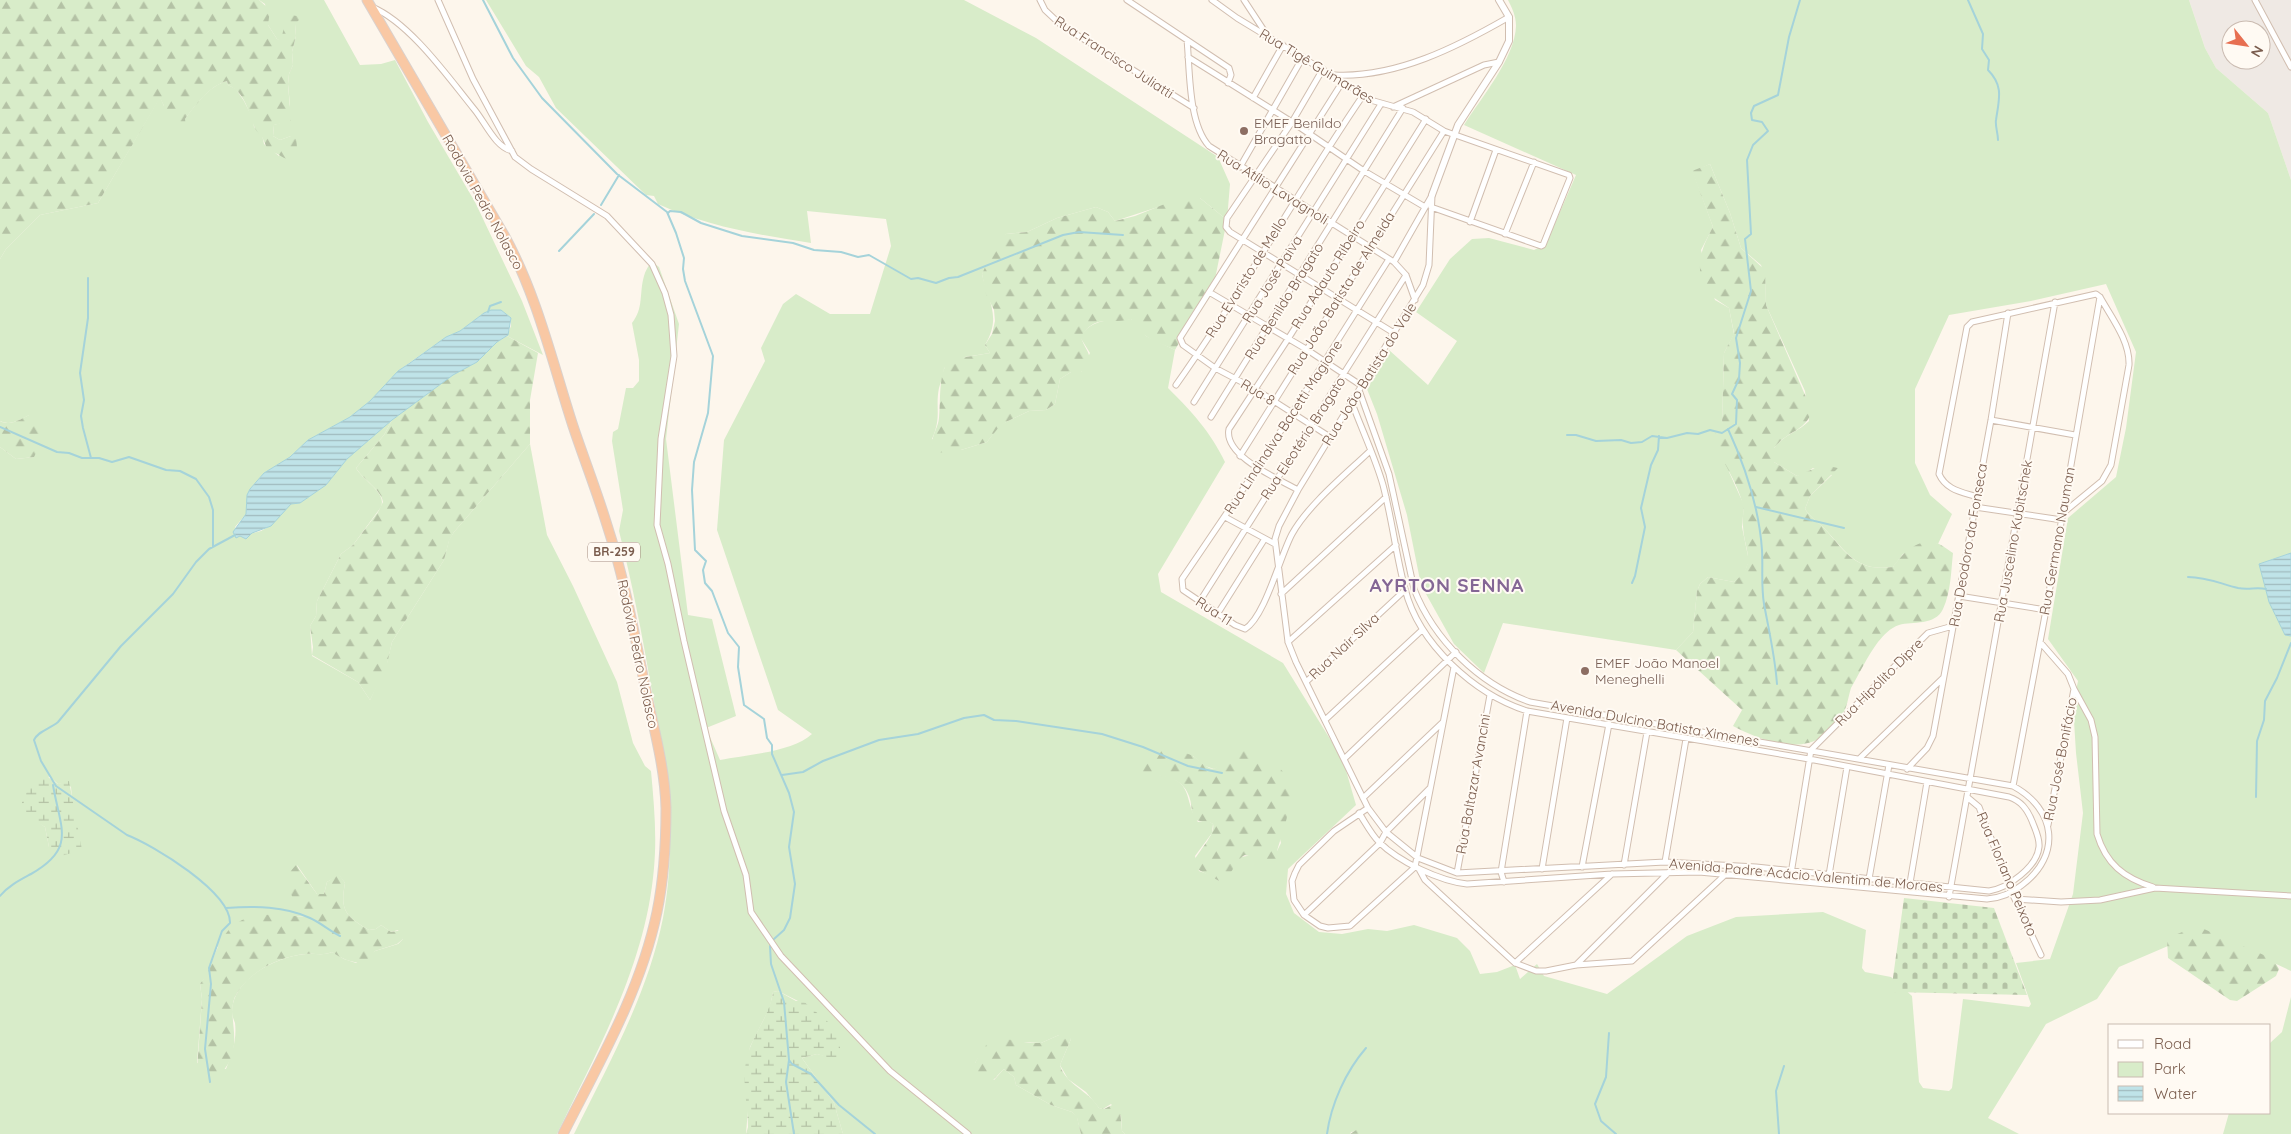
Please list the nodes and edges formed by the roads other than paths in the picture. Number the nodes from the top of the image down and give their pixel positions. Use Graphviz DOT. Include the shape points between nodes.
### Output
graph roads {
  1 [pos="438,0"];
  2 [pos="1040,0"];
  3 [pos="1127,0"];
  4 [pos="1212,0"];
  5 [pos="1244,0"];
  6 [pos="1499,0"];
  7 [pos="2255,0"];
  8 [pos="369,4"];
  9 [pos="1509,17"];
  10 [pos="1266,35"];
  11 [pos="1187,40"];
  12 [pos="1283,44"];
  13 [pos="1303,56"];
  14 [pos="1188,57"];
  15 [pos="1499,62"];
  16 [pos="2291,67"];
  17 [pos="1323,68"];
  18 [pos="1335,75"];
  19 [pos="1343,81"];
  20 [pos="1228,83"];
  21 [pos="1364,94"];
  22 [pos="1253,98"];
  23 [pos="1381,104"];
  24 [pos="1392,107"];
  25 [pos="1194,108"];
  26 [pos="1403,108"];
  27 [pos="1272,109"];
  28 [pos="1426,119"];
  29 [pos="1292,122"];
  30 [pos="1444,131"];
  31 [pos="1310,134"];
  32 [pos="1454,134"];
  33 [pos="1328,147"];
  34 [pos="1496,150"];
  35 [pos="512,152"];
  36 [pos="1346,159"];
  37 [pos="1534,162"];
  38 [pos="1240,167"];
  39 [pos="1364,171"];
  40 [pos="1257,176"];
  41 [pos="1385,183"];
  42 [pos="1276,188"];
  43 [pos="1403,194"];
  44 [pos="1432,195"];
  45 [pos="1295,200"];
  46 [pos="1428,207"];
  47 [pos="1313,212"];
  48 [pos="1470,222"];
  49 [pos="1332,224"];
  50 [pos="1505,234"];
  51 [pos="1351,236"];
  52 [pos="1243,240"];
  53 [pos="1370,247"];
  54 [pos="1263,252"];
  55 [pos="1391,260"];
  56 [pos="1282,264"];
  57 [pos="1300,275"];
  58 [pos="1406,275"];
  59 [pos="1320,287"];
  60 [pos="1209,292"];
  61 [pos="1338,297"];
  62 [pos="2100,297"];
  63 [pos="1415,300"];
  64 [pos="2055,302"];
  65 [pos="1231,303"];
  66 [pos="1358,309"];
  67 [pos="2008,313"];
  68 [pos="1249,314"];
  69 [pos="1377,322"];
  70 [pos="1268,326"];
  71 [pos="1394,333"];
  72 [pos="1288,339"];
  73 [pos="1306,349"];
  74 [pos="1197,355"];
  75 [pos="1325,361"];
  76 [pos="1215,368"];
  77 [pos="1345,374"];
  78 [pos="1236,379"];
  79 [pos="1176,385"];
  80 [pos="1360,388"];
  81 [pos="1255,389"];
  82 [pos="1274,401"];
  83 [pos="1194,402"];
  84 [pos="1352,403"];
  85 [pos="1293,413"];
  86 [pos="1211,417"];
  87 [pos="1991,420"];
  88 [pos="1311,425"];
  89 [pos="2033,427"];
  90 [pos="2075,435"];
  91 [pos="1330,437"];
  92 [pos="1370,451"];
  93 [pos="1240,456"];
  94 [pos="1258,467"];
  95 [pos="1277,478"];
  96 [pos="1298,490"];
  97 [pos="1386,497"];
  98 [pos="1977,497"];
  99 [pos="1975,507"];
  100 [pos="2018,514"];
  101 [pos="2062,516"];
  102 [pos="1225,517"];
  103 [pos="1245,529"];
  104 [pos="1264,540"];
  105 [pos="1274,544"];
  106 [pos="1396,545"];
  107 [pos="1278,565"];
  108 [pos="1405,590"];
  109 [pos="1186,593"];
  110 [pos="1281,594"];
  111 [pos="1959,596"];
  112 [pos="1200,600"];
  113 [pos="2002,603"];
  114 [pos="2046,610"];
  115 [pos="1218,613"];
  116 [pos="1953,626"];
  117 [pos="1422,630"];
  118 [pos="1288,642"];
  119 [pos="2040,642"];
  120 [pos="1456,652"];
  121 [pos="1448,660"];
  122 [pos="1454,667"];
  123 [pos="1944,678"];
  124 [pos="1306,682"];
  125 [pos="2074,689"];
  126 [pos="1490,695"];
  127 [pos="1527,711"];
  128 [pos="1567,718"];
  129 [pos="1325,720"];
  130 [pos="1443,722"];
  131 [pos="1609,724"];
  132 [pos="1647,732"];
  133 [pos="1686,739"];
  134 [pos="1811,750"];
  135 [pos="1344,759"];
  136 [pos="1809,759"];
  137 [pos="1858,759"];
  138 [pos="1888,765"];
  139 [pos="1847,767"];
  140 [pos="1907,769"];
  141 [pos="1886,774"];
  142 [pos="1970,779"];
  143 [pos="1928,782"];
  144 [pos="2013,786"];
  145 [pos="1430,788"];
  146 [pos="1969,790"];
  147 [pos="1967,797"];
  148 [pos="1363,798"];
  149 [pos="1368,808"];
  150 [pos="1358,813"];
  151 [pos="2048,827"];
  152 [pos="1386,832"];
  153 [pos="1380,842"];
  154 [pos="1418,858"];
  155 [pos="1665,862"];
  156 [pos="1701,864"];
  157 [pos="1624,865"];
  158 [pos="1614,866"];
  159 [pos="1582,867"];
  160 [pos="1417,868"];
  161 [pos="1542,869"];
  162 [pos="1792,871"];
  163 [pos="1500,872"];
  164 [pos="1669,872"];
  165 [pos="1699,872"];
  166 [pos="1457,873"];
  167 [pos="1612,874"];
  168 [pos="1726,874"];
  169 [pos="1829,875"];
  170 [pos="1869,879"];
  171 [pos="1790,880"];
  172 [pos="1504,882"];
  173 [pos="2009,882"];
  174 [pos="1910,883"];
  175 [pos="1950,887"];
  176 [pos="2156,888"];
  177 [pos="2012,893"];
  178 [pos="2291,896"];
  179 [pos="1949,897"];
  180 [pos="2015,898"];
  181 [pos="1304,915"];
  182 [pos="2041,955"];
  183 [pos="1515,963"];
  184 [pos="1576,965"];
  185 [pos="563,1134"];
  186 [pos="968,1134"];
  1 -- 35 [label="street" via="473,79"];
  2 -- 25 [label="street, Rua Francisco Juliatti" via="1045,10 1061,25"];
  3 -- 11 [label="street"];
  4 -- 10 [label="street, Rua Tigê Guimarães"];
  5 -- 10 [label="street"];
  6 -- 9 [label="street"];
  7 -- 16 [label="street"];
  8 -- 35 [label="street" via="406,30 475,110 503,148"];
  8 -- 185 [label="highway, Rodovia Pedro Nolasco / BR-259" via="522,268 607,525 630,611 660,760 666,806 664,862 649,943 635,985"];
  9 -- 15 [label="street" via="1509,41"];
  9 -- 18 [label="street" via="1410,65 1388,72"];
  10 -- 12 [label="street, Rua Tigê Guimarães"];
  11 -- 14 [label="street, Rua Atílio Lavagnoli"];
  11 -- 20 [label="street" via="1229,68"];
  12 -- 13 [label="street, Rua Tigê Guimarães"];
  12 -- 22 [label="street"];
  13 -- 17 [label="street, Rua Tigê Guimarães"];
  13 -- 27 [label="street"];
  14 -- 20 [label="street"];
  14 -- 25 [label="street, Rua Atílio Lavagnoli"];
  15 -- 24 [label="street" via="1484,65"];
  15 -- 32 [label="street"];
  17 -- 18 [label="street, Rua Tigê Guimarães"];
  17 -- 29 [label="street"];
  18 -- 19 [label="street, Rua Tigê Guimarães"];
  19 -- 21 [label="street, Rua Tigê Guimarães"];
  19 -- 31 [label="street"];
  20 -- 22 [label="street"];
  21 -- 23 [label="street, Rua Tigê Guimarães"];
  21 -- 33 [label="street, Rua Evaristo de Mello"];
  22 -- 27 [label="street"];
  23 -- 24 [label="street, Rua Tigê Guimarães"];
  23 -- 36 [label="street, Rua José Paiva"];
  24 -- 26 [label="street, Rua Tigê Guimarães"];
  25 -- 38 [label="street, Rua Atílio Lavagnoli" via="1204,141"];
  26 -- 28 [label="street, Rua Tigê Guimarães"];
  26 -- 39 [label="street, Rua Benildo Bragato"];
  27 -- 29 [label="street"];
  27 -- 38 [label="street"];
  28 -- 30 [label="street, Rua Tigê Guimarães"];
  28 -- 41 [label="street, Rua Adauto Ribeiro"];
  29 -- 31 [label="street"];
  29 -- 40 [label="street"];
  30 -- 32 [label="street, Rua Tigê Guimarães"];
  30 -- 43 [label="street, Rua João Batista de Almeida"];
  31 -- 33 [label="street"];
  31 -- 42 [label="street"];
  32 -- 34 [label="street, Rua Tigê Guimarães"];
  32 -- 44 [label="street"];
  33 -- 36 [label="street"];
  33 -- 45 [label="street, Rua Evaristo de Mello"];
  34 -- 37 [label="street, Rua Tigê Guimarães"];
  34 -- 48 [label="street"];
  35 -- 186 [label="street" via="520,162 616,224 652,264 668,303 674,356 660,446 657,525 724,811 744,869 752,912 781,956 890,1071"];
  36 -- 39 [label="street"];
  36 -- 47 [label="street, Rua José Paiva"];
  37 -- 50 [label="street"];
  37 -- 50 [label="street, Rua Tigê Guimarães" via="1569,175 1568,185 1543,245 1537,246"];
  38 -- 40 [label="street, Rua Atílio Lavagnoli"];
  39 -- 41 [label="street"];
  39 -- 49 [label="street, Rua Benildo Bragato"];
  40 -- 42 [label="street, Rua Atílio Lavagnoli"];
  40 -- 52 [label="street" via="1227,218 1226,227"];
  41 -- 43 [label="street"];
  41 -- 51 [label="street, Rua Adauto Ribeiro"];
  42 -- 45 [label="street, Rua Atílio Lavagnoli"];
  42 -- 52 [label="street"];
  43 -- 46 [label="street"];
  43 -- 53 [label="street, Rua João Batista de Almeida"];
  44 -- 46 [label="street, Rua Lindinalva Bacetti Magione"];
  45 -- 47 [label="street, Rua Atílio Lavagnoli"];
  45 -- 54 [label="street, Rua Evaristo de Mello"];
  46 -- 48 [label="street"];
  46 -- 55 [label="street, Rua Lindinalva Bacetti Magione"];
  46 -- 63 [label="street, Rua João Batista do Vale" via="1429,265"];
  47 -- 49 [label="street, Rua Atílio Lavagnoli"];
  47 -- 56 [label="street, Rua José Paiva"];
  48 -- 50 [label="street"];
  49 -- 51 [label="street, Rua Atílio Lavagnoli"];
  49 -- 57 [label="street, Rua Benildo Bragato"];
  51 -- 53 [label="street, Rua Atílio Lavagnoli"];
  51 -- 59 [label="street, Rua Adauto Ribeiro"];
  52 -- 54 [label="street"];
  52 -- 60 [label="street"];
  53 -- 55 [label="street, Rua Atílio Lavagnoli"];
  53 -- 61 [label="street, Rua João Batista de Almeida"];
  54 -- 56 [label="street"];
  54 -- 65 [label="street, Rua Evaristo de Mello"];
  55 -- 58 [label="street, Rua Atílio Lavagnoli"];
  55 -- 66 [label="street, Rua Lindinalva Bacetti Magione"];
  56 -- 57 [label="street"];
  56 -- 68 [label="street, Rua José Paiva"];
  57 -- 59 [label="street"];
  57 -- 70 [label="street, Rua Benildo Bragato"];
  58 -- 63 [label="street, Rua Atílio Lavagnoli"];
  58 -- 69 [label="street, Rua Eleotério Bragato"];
  59 -- 61 [label="street"];
  59 -- 72 [label="street, Rua Adauto Ribeiro"];
  60 -- 65 [label="street"];
  60 -- 74 [label="street, Rua 8" via="1182,334 1181,342"];
  61 -- 66 [label="street"];
  61 -- 73 [label="street, Rua João Batista de Almeida"];
  62 -- 64 [label="street" via="2096,294"];
  62 -- 90 [label="street, Rua Germano Nauman"];
  62 -- 101 [label="street" via="2128,351 2129,365 2111,465 2102,481"];
  63 -- 71 [label="street, Rua João Batista do Vale"];
  64 -- 67 [label="street"];
  64 -- 89 [label="street, Rua Juscelino Kubitschek"];
  65 -- 68 [label="street"];
  65 -- 74 [label="street, Rua Evaristo de Mello"];
  66 -- 69 [label="street"];
  66 -- 75 [label="street, Rua Lindinalva Bacetti Magione"];
  67 -- 87 [label="street, Rua Deodoro da Fonseca"];
  67 -- 98 [label="street" via="1972,322 1967,327 1939,474 1954,490"];
  68 -- 70 [label="street"];
  68 -- 76 [label="street, Rua José Paiva"];
  69 -- 71 [label="street"];
  69 -- 77 [label="street, Rua Eleotério Bragato"];
  70 -- 72 [label="street"];
  70 -- 78 [label="street, Rua Benildo Bragato"];
  71 -- 80 [label="street, Rua João Batista do Vale"];
  72 -- 73 [label="street"];
  72 -- 81 [label="street, Rua Adauto Ribeiro"];
  73 -- 75 [label="street"];
  73 -- 82 [label="street, Rua João Batista de Almeida"];
  74 -- 76 [label="street, Rua 8"];
  74 -- 79 [label="street, Rua Evaristo de Mello"];
  75 -- 77 [label="street"];
  75 -- 85 [label="street, Rua Lindinalva Bacetti Magione"];
  76 -- 78 [label="street, Rua 8"];
  76 -- 83 [label="street, Rua José Paiva"];
  77 -- 80 [label="street"];
  77 -- 88 [label="street, Rua Eleotério Bragato"];
  78 -- 81 [label="street, Rua 8"];
  78 -- 86 [label="street, Rua Benildo Bragato"];
  80 -- 84 [label="street, Rua João Batista do Vale"];
  80 -- 120 [label="street, Avenida Dulcino Batista Ximenes" via="1389,474 1414,589 1426,616"];
  81 -- 82 [label="street, Rua 8"];
  81 -- 93 [label="street, Rua Adauto Ribeiro" via="1229,429 1231,444"];
  82 -- 85 [label="street, Rua 8"];
  82 -- 93 [label="street, Rua João Batista de Almeida"];
  84 -- 91 [label="street, Rua João Batista do Vale"];
  84 -- 92 [label="street, Avenida Dulcino Batista Ximenes"];
  85 -- 88 [label="street, Rua 8"];
  85 -- 94 [label="street, Rua Lindinalva Bacetti Magione"];
  87 -- 89 [label="street"];
  87 -- 98 [label="street, Rua Deodoro da Fonseca"];
  88 -- 91 [label="street, Rua 8"];
  88 -- 95 [label="street, Rua Eleotério Bragato"];
  89 -- 90 [label="street"];
  89 -- 100 [label="street, Rua Juscelino Kubitschek"];
  90 -- 101 [label="street, Rua Germano Nauman"];
  91 -- 96 [label="street, Rua João Batista do Vale"];
  92 -- 97 [label="street, Avenida Dulcino Batista Ximenes"];
  92 -- 107 [label="street" via="1300,520"];
  93 -- 94 [label="street"];
  94 -- 95 [label="street"];
  94 -- 102 [label="street, Rua Lindinalva Bacetti Magione"];
  95 -- 96 [label="street"];
  95 -- 103 [label="street, Rua Eleotério Bragato"];
  96 -- 105 [label="street, Rua João Batista do Vale" via="1276,533"];
  97 -- 106 [label="street, Avenida Dulcino Batista Ximenes"];
  97 -- 110 [label="street"];
  98 -- 99 [label="street, Rua Deodoro da Fonseca"];
  99 -- 100 [label="street"];
  99 -- 111 [label="street, Rua Deodoro da Fonseca"];
  100 -- 101 [label="street"];
  100 -- 113 [label="street, Rua Juscelino Kubitschek"];
  101 -- 114 [label="street, Rua Germano Nauman"];
  102 -- 103 [label="street"];
  102 -- 109 [label="street, Rua Lindinalva Bacetti Magione" via="1182,579 1181,588"];
  103 -- 104 [label="street"];
  103 -- 112 [label="street, Rua Eleotério Bragato"];
  104 -- 105 [label="street"];
  104 -- 115 [label="street"];
  105 -- 107 [label="street, Avenida Padre Acácio Valentim de Moraes"];
  106 -- 108 [label="street, Avenida Dulcino Batista Ximenes"];
  106 -- 118 [label="street"];
  107 -- 110 [label="street, Avenida Padre Acácio Valentim de Moraes"];
  107 -- 115 [label="street, Rua 11" via="1252,624 1245,629"];
  108 -- 117 [label="street, Avenida Dulcino Batista Ximenes"];
  108 -- 124 [label="street, Rua Nair Silva"];
  109 -- 112 [label="street, Rua 11"];
  110 -- 118 [label="street, Avenida Padre Acácio Valentim de Moraes"];
  111 -- 113 [label="street"];
  111 -- 116 [label="street, Rua Deodoro da Fonseca"];
  112 -- 115 [label="street, Rua 11"];
  113 -- 114 [label="street"];
  113 -- 142 [label="street, Rua Juscelino Kubitschek"];
  114 -- 119 [label="street, Rua Germano Nauman"];
  116 -- 123 [label="street, Rua Deodoro da Fonseca"];
  116 -- 134 [label="street, Rua Hipólito Dipre" via="1928,633"];
  117 -- 121 [label="street, Avenida Dulcino Batista Ximenes"];
  117 -- 129 [label="street"];
  118 -- 124 [label="street, Avenida Padre Acácio Valentim de Moraes"];
  119 -- 125 [label="street, Rua José Bonifácio" via="2068,674"];
  119 -- 144 [label="street, Rua Germano Nauman"];
  120 -- 121 [label="street"];
  120 -- 134 [label="street, Avenida Dulcino Batista Ximenes" via="1491,684 1530,702"];
  121 -- 122 [label="street, Avenida Dulcino Batista Ximenes"];
  121 -- 135 [label="street"];
  122 -- 126 [label="street, Avenida Dulcino Batista Ximenes"];
  122 -- 130 [label="street"];
  123 -- 137 [label="street"];
  123 -- 140 [label="street, Rua Deodoro da Fonseca" via="1930,743"];
  124 -- 129 [label="street, Avenida Padre Acácio Valentim de Moraes"];
  125 -- 151 [label="street, Rua José Bonifácio"];
  125 -- 176 [label="street" via="2091,720 2095,737 2097,834 2100,844 2111,863 2124,876"];
  126 -- 127 [label="street, Avenida Dulcino Batista Ximenes" via="1509,706"];
  126 -- 166 [label="street, Rua Baltazar Avancini"];
  127 -- 128 [label="street, Avenida Dulcino Batista Ximenes"];
  127 -- 163 [label="street"];
  128 -- 131 [label="street, Avenida Dulcino Batista Ximenes"];
  128 -- 161 [label="street"];
  129 -- 135 [label="street, Avenida Padre Acácio Valentim de Moraes"];
  130 -- 145 [label="street"];
  130 -- 148 [label="street"];
  131 -- 132 [label="street, Avenida Dulcino Batista Ximenes"];
  131 -- 159 [label="street"];
  132 -- 133 [label="street, Avenida Dulcino Batista Ximenes"];
  132 -- 157 [label="street"];
  133 -- 136 [label="street, Avenida Dulcino Batista Ximenes"];
  133 -- 155 [label="street"];
  134 -- 136 [label="street"];
  134 -- 137 [label="street, Avenida Dulcino Batista Ximenes"];
  135 -- 148 [label="street, Avenida Padre Acácio Valentim de Moraes"];
  136 -- 139 [label="street, Avenida Dulcino Batista Ximenes"];
  136 -- 162 [label="street"];
  137 -- 138 [label="street, Avenida Dulcino Batista Ximenes"];
  138 -- 140 [label="street, Avenida Dulcino Batista Ximenes"];
  138 -- 141 [label="street"];
  139 -- 141 [label="street, Avenida Dulcino Batista Ximenes"];
  139 -- 169 [label="street"];
  140 -- 142 [label="street, Avenida Dulcino Batista Ximenes"];
  141 -- 143 [label="street, Avenida Dulcino Batista Ximenes"];
  141 -- 170 [label="street"];
  142 -- 144 [label="street, Avenida Dulcino Batista Ximenes"];
  142 -- 146 [label="street, Rua Juscelino Kubitschek"];
  143 -- 146 [label="street, Avenida Dulcino Batista Ximenes"];
  143 -- 174 [label="street"];
  144 -- 151 [label="street, Avenida Dulcino Batista Ximenes" via="2027,793"];
  145 -- 152 [label="street"];
  145 -- 154 [label="street"];
  146 -- 147 [label="street, Rua Juscelino Kubitschek"];
  146 -- 173 [label="street, Avenida Dulcino Batista Ximenes" via="2018,800 2032,820 2039,848 2032,863"];
  147 -- 173 [label="street, Rua Floriano Peixoto" via="1979,807"];
  147 -- 175 [label="street, Rua Juscelino Kubitschek"];
  148 -- 149 [label="street, Avenida Padre Acácio Valentim de Moraes"];
  149 -- 150 [label="street"];
  149 -- 152 [label="street, Avenida Padre Acácio Valentim de Moraes"];
  150 -- 153 [label="street, Avenida Padre Acácio Valentim de Moraes"];
  150 -- 181 [label="street" via="1334,832 1294,873 1294,900"];
  151 -- 177 [label="street, Avenida Dulcino Batista Ximenes" via="2047,858 2030,879"];
  152 -- 153 [label="street"];
  152 -- 154 [label="street, Avenida Padre Acácio Valentim de Moraes"];
  153 -- 160 [label="street, Avenida Padre Acácio Valentim de Moraes"];
  153 -- 181 [label="street"];
  154 -- 160 [label="street"];
  154 -- 166 [label="street, Avenida Padre Acácio Valentim de Moraes"];
  155 -- 156 [label="street, Avenida Padre Acácio Valentim de Moraes"];
  155 -- 157 [label="street, Avenida Padre Acácio Valentim de Moraes"];
  156 -- 162 [label="street, Avenida Padre Acácio Valentim de Moraes"];
  156 -- 165 [label="street"];
  157 -- 158 [label="street, Avenida Padre Acácio Valentim de Moraes"];
  158 -- 159 [label="street, Avenida Padre Acácio Valentim de Moraes"];
  158 -- 167 [label="street"];
  159 -- 161 [label="street, Avenida Padre Acácio Valentim de Moraes"];
  160 -- 172 [label="street, Avenida Padre Acácio Valentim de Moraes" via="1455,883"];
  160 -- 181 [label="street" via="1350,926 1328,928"];
  160 -- 183 [label="street" via="1425,880"];
  161 -- 163 [label="street, Avenida Padre Acácio Valentim de Moraes"];
  162 -- 169 [label="street, Avenida Padre Acácio Valentim de Moraes"];
  162 -- 171 [label="street"];
  163 -- 166 [label="street, Avenida Padre Acácio Valentim de Moraes"];
  163 -- 172 [label="street"];
  164 -- 165 [label="street, Avenida Padre Acácio Valentim de Moraes"];
  164 -- 167 [label="street, Avenida Padre Acácio Valentim de Moraes"];
  164 -- 184 [label="street"];
  165 -- 168 [label="street, Avenida Padre Acácio Valentim de Moraes"];
  167 -- 172 [label="street, Avenida Padre Acácio Valentim de Moraes"];
  167 -- 183 [label="street"];
  168 -- 171 [label="street, Avenida Padre Acácio Valentim de Moraes"];
  168 -- 184 [label="street" via="1632,961"];
  169 -- 170 [label="street, Avenida Padre Acácio Valentim de Moraes"];
  170 -- 174 [label="street, Avenida Padre Acácio Valentim de Moraes"];
  171 -- 179 [label="street, Avenida Padre Acácio Valentim de Moraes"];
  173 -- 175 [label="street, Avenida Padre Acácio Valentim de Moraes" via="1989,891"];
  173 -- 177 [label="street, Rua Floriano Peixoto"];
  174 -- 175 [label="street, Avenida Padre Acácio Valentim de Moraes"];
  175 -- 179 [label="street, Rua Juscelino Kubitschek"];
  176 -- 178 [label="street"];
  176 -- 180 [label="street" via="2100,900 2061,902"];
  177 -- 179 [label="street, Avenida Padre Acácio Valentim de Moraes" via="1987,899"];
  177 -- 180 [label="street, Rua Floriano Peixoto"];
  180 -- 182 [label="street, Rua Floriano Peixoto"];
  183 -- 184 [label="street" via="1536,971"];
}
